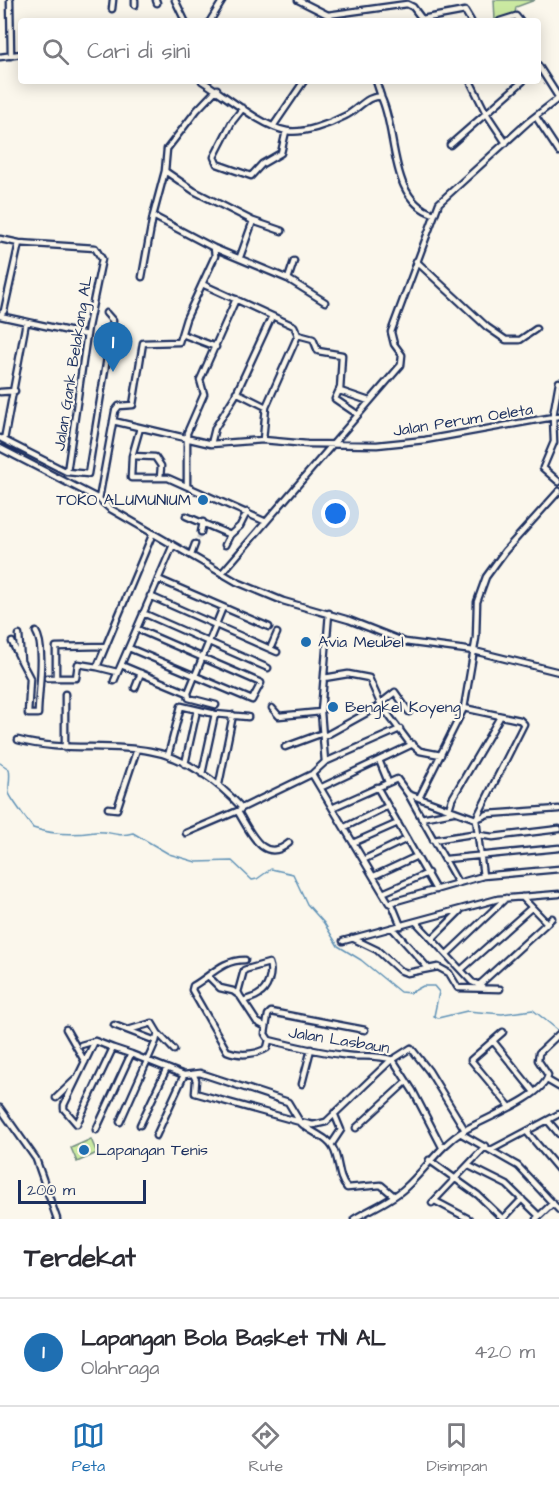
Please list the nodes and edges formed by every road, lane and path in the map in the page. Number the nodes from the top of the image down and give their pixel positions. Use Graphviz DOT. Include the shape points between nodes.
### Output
graph roads {
  1 [pos="10,0"];
  2 [pos="113,0"];
  3 [pos="175,0"];
  4 [pos="223,0"];
  5 [pos="298,0"];
  6 [pos="112,9"];
  7 [pos="184,18"];
  8 [pos="212,18"];
  9 [pos="421,18"];
  10 [pos="427,18"];
  11 [pos="469,18"];
  12 [pos="18,55"];
  13 [pos="11,56"];
  14 [pos="0,57"];
  15 [pos="541,72"];
  16 [pos="208,84"];
  17 [pos="302,84"];
  18 [pos="377,84"];
  19 [pos="472,84"];
  20 [pos="520,84"];
  21 [pos="217,89"];
  22 [pos="381,96"];
  23 [pos="559,98"];
  24 [pos="243,108"];
  25 [pos="486,113"];
  26 [pos="536,117"];
  27 [pos="274,125"];
  28 [pos="286,131"];
  29 [pos="506,143"];
  30 [pos="450,145"];
  31 [pos="559,153"];
  32 [pos="165,171"];
  33 [pos="434,214"];
  34 [pos="153,216"];
  35 [pos="253,221"];
  36 [pos="282,231"];
  37 [pos="0,238"];
  38 [pos="19,243"];
  39 [pos="214,248"];
  40 [pos="240,257"];
  41 [pos="294,261"];
  42 [pos="416,261"];
  43 [pos="142,277"];
  44 [pos="288,279"];
  45 [pos="202,284"];
  46 [pos="236,299"];
  47 [pos="325,302"];
  48 [pos="106,313"];
  49 [pos="0,316"];
  50 [pos="272,316"];
  51 [pos="26,322"];
  52 [pos="536,329"];
  53 [pos="182,334"];
  54 [pos="298,334"];
  55 [pos="87,335"];
  56 [pos="216,347"];
  57 [pos="559,382"];
  58 [pos="340,388"];
  59 [pos="15,391"];
  60 [pos="0,392"];
  61 [pos="236,392"];
  62 [pos="369,401"];
  63 [pos="266,407"];
  64 [pos="357,414"];
  65 [pos="556,416"];
  66 [pos="113,421"];
  67 [pos="140,428"];
  68 [pos="2,439"];
  69 [pos="263,440"];
  70 [pos="188,441"];
  71 [pos="335,443"];
  72 [pos="211,444"];
  73 [pos="0,448"];
  74 [pos="132,456"];
  75 [pos="67,472"];
  76 [pos="160,478"];
  77 [pos="559,482"];
  78 [pos="187,485"];
  79 [pos="559,491"];
  80 [pos="99,499"];
  81 [pos="247,512"];
  82 [pos="186,516"];
  83 [pos="264,521"];
  84 [pos="203,522"];
  85 [pos="201,532"];
  86 [pos="153,533"];
  87 [pos="230,536"];
  88 [pos="195,544"];
  89 [pos="173,545"];
  90 [pos="225,545"];
  91 [pos="191,555"];
  92 [pos="222,573"];
  93 [pos="158,579"];
  94 [pos="150,596"];
  95 [pos="223,607"];
  96 [pos="143,614"];
  97 [pos="329,614"];
  98 [pos="217,623"];
  99 [pos="269,627"];
  100 [pos="137,629"];
  101 [pos="36,632"];
  102 [pos="277,633"];
  103 [pos="19,634"];
  104 [pos="209,641"];
  105 [pos="12,642"];
  106 [pos="106,646"];
  107 [pos="129,648"];
  108 [pos="270,649"];
  109 [pos="474,651"];
  110 [pos="276,652"];
  111 [pos="202,659"];
  112 [pos="21,662"];
  113 [pos="122,665"];
  114 [pos="97,667"];
  115 [pos="268,668"];
  116 [pos="117,672"];
  117 [pos="559,672"];
  118 [pos="141,673"];
  119 [pos="28,675"];
  120 [pos="39,676"];
  121 [pos="195,676"];
  122 [pos="47,678"];
  123 [pos="56,678"];
  124 [pos="324,678"];
  125 [pos="114,681"];
  126 [pos="135,688"];
  127 [pos="188,693"];
  128 [pos="65,694"];
  129 [pos="381,704"];
  130 [pos="216,705"];
  131 [pos="272,708"];
  132 [pos="464,708"];
  133 [pos="197,710"];
  134 [pos="321,712"];
  135 [pos="409,712"];
  136 [pos="215,714"];
  137 [pos="233,715"];
  138 [pos="248,717"];
  139 [pos="500,717"];
  140 [pos="400,729"];
  141 [pos="323,735"];
  142 [pos="18,740"];
  143 [pos="413,744"];
  144 [pos="285,747"];
  145 [pos="65,748"];
  146 [pos="137,749"];
  147 [pos="441,755"];
  148 [pos="168,756"];
  149 [pos="379,760"];
  150 [pos="325,762"];
  151 [pos="185,764"];
  152 [pos="202,774"];
  153 [pos="312,774"];
  154 [pos="388,782"];
  155 [pos="219,784"];
  156 [pos="322,787"];
  157 [pos="377,787"];
  158 [pos="408,794"];
  159 [pos="419,798"];
  160 [pos="388,806"];
  161 [pos="334,807"];
  162 [pos="108,808"];
  163 [pos="559,809"];
  164 [pos="240,810"];
  165 [pos="451,811"];
  166 [pos="421,818"];
  167 [pos="476,819"];
  168 [pos="398,823"];
  169 [pos="345,827"];
  170 [pos="559,829"];
  171 [pos="186,833"];
  172 [pos="477,836"];
  173 [pos="407,839"];
  174 [pos="433,840"];
  175 [pos="355,842"];
  176 [pos="289,843"];
  177 [pos="559,848"];
  178 [pos="480,854"];
  179 [pos="417,856"];
  180 [pos="365,859"];
  181 [pos="446,859"];
  182 [pos="556,869"];
  183 [pos="428,873"];
  184 [pos="374,876"];
  185 [pos="483,876"];
  186 [pos="458,883"];
  187 [pos="436,890"];
  188 [pos="385,892"];
  189 [pos="559,894"];
  190 [pos="522,897"];
  191 [pos="506,898"];
  192 [pos="392,904"];
  193 [pos="531,908"];
  194 [pos="461,911"];
  195 [pos="552,918"];
  196 [pos="416,922"];
  197 [pos="547,923"];
  198 [pos="401,926"];
  199 [pos="392,928"];
  200 [pos="352,938"];
  201 [pos="432,939"];
  202 [pos="343,941"];
  203 [pos="447,954"];
  204 [pos="245,960"];
  205 [pos="428,968"];
  206 [pos="462,969"];
  207 [pos="209,977"];
  208 [pos="482,986"];
  209 [pos="500,988"];
  210 [pos="242,999"];
  211 [pos="114,1025"];
  212 [pos="266,1027"];
  213 [pos="66,1029"];
  214 [pos="128,1030"];
  215 [pos="365,1030"];
  216 [pos="504,1032"];
  217 [pos="158,1033"];
  218 [pos="557,1036"];
  219 [pos="269,1040"];
  220 [pos="95,1041"];
  221 [pos="156,1041"];
  222 [pos="492,1041"];
  223 [pos="81,1045"];
  224 [pos="113,1048"];
  225 [pos="310,1048"];
  226 [pos="174,1050"];
  227 [pos="131,1054"];
  228 [pos="393,1060"];
  229 [pos="149,1061"];
  230 [pos="85,1062"];
  231 [pos="167,1068"];
  232 [pos="193,1074"];
  233 [pos="184,1075"];
  234 [pos="77,1078"];
  235 [pos="547,1080"];
  236 [pos="406,1082"];
  237 [pos="302,1084"];
  238 [pos="559,1088"];
  239 [pos="534,1092"];
  240 [pos="56,1098"];
  241 [pos="510,1107"];
  242 [pos="0,1108"];
  243 [pos="334,1113"];
  244 [pos="559,1114"];
  245 [pos="548,1121"];
  246 [pos="120,1122"];
  247 [pos="300,1122"];
  248 [pos="140,1125"];
  249 [pos="356,1128"];
  250 [pos="96,1130"];
  251 [pos="462,1131"];
  252 [pos="527,1132"];
  253 [pos="559,1134"];
  254 [pos="156,1136"];
  255 [pos="331,1145"];
  256 [pos="486,1146"];
  257 [pos="442,1147"];
  258 [pos="493,1149"];
  259 [pos="429,1160"];
  260 [pos="469,1166"];
  261 [pos="559,1170"];
  262 [pos="454,1180"];
  263 [pos="394,1196"];
  264 [pos="522,1199"];
  265 [pos="553,1203"];
  266 [pos="559,1210"];
  267 [pos="538,1218"];
  268 [pos="57,1219"];
  269 [pos="354,1219"];
  270 [pos="469,1219"];
  271 [pos="503,1219"];
  1 -- 13 [label="street"];
  2 -- 6 [label="street"];
  3 -- 7 [label="street"];
  4 -- 8 [label="street"];
  5 -- 9 [label="street" via="328,15 407,4"];
  10 -- 11 [label="street" via="465,11"];
  12 -- 13 [label="street"];
  13 -- 14 [label="street"];
  15 -- 23 [label="street"];
  16 -- 21 [label="street"];
  17 -- 27 [label="street"];
  18 -- 22 [label="street"];
  19 -- 25 [label="street"];
  20 -- 25 [label="street"];
  21 -- 24 [label="street"];
  21 -- 32 [label="street" via="172,141 165,156"];
  22 -- 28 [label="street" via="375,96 345,117 301,131"];
  22 -- 33 [label="street" via="399,178 412,197"];
  23 -- 26 [label="street"];
  24 -- 27 [label="street"];
  24 -- 28 [label="street" via="214,157 217,164 251,176 281,153"];
  25 -- 29 [label="street"];
  25 -- 30 [label="street"];
  26 -- 29 [label="street"];
  26 -- 31 [label="street"];
  27 -- 28 [label="street"];
  29 -- 33 [label="street" via="448,192"];
  32 -- 34 [label="street"];
  32 -- 35 [label="street" via="194,191"];
  33 -- 42 [label="street"];
  34 -- 39 [label="street"];
  34 -- 43 [label="street"];
  35 -- 36 [label="street"];
  35 -- 40 [label="street"];
  37 -- 38 [label="street, Jalan Gank Belakang AL"];
  38 -- 49 [label="street"];
  38 -- 55 [label="street, Jalan Gank Belakang AL" via="95,248 100,254"];
  39 -- 40 [label="street"];
  39 -- 45 [label="street" via="215,256"];
  40 -- 44 [label="street"];
  41 -- 44 [label="street"];
  42 -- 52 [label="street" via="502,339 520,340"];
  42 -- 62 [label="street" via="391,332 402,361"];
  44 -- 47 [label="street"];
  45 -- 46 [label="street"];
  45 -- 53 [label="street"];
  46 -- 50 [label="street"];
  46 -- 56 [label="street"];
  48 -- 75 [label="street" via="113,321 87,474"];
  49 -- 51 [label="street"];
  50 -- 54 [label="street" via="294,326"];
  50 -- 61 [label="street"];
  51 -- 55 [label="street"];
  51 -- 59 [label="street"];
  53 -- 56 [label="street"];
  53 -- 66 [label="street" via="177,343 144,342 133,405 117,407"];
  54 -- 58 [label="street" via="313,339 318,351 342,355"];
  54 -- 63 [label="street"];
  55 -- 75 [label="street, Jalan Gank Belakang AL"];
  56 -- 70 [label="street" via="200,380 204,394 191,420"];
  57 -- 65 [label="street"];
  58 -- 62 [label="street"];
  58 -- 64 [label="street" via="335,399"];
  59 -- 60 [label="street"];
  59 -- 68 [label="street"];
  61 -- 63 [label="street"];
  61 -- 72 [label="street" via="215,428"];
  62 -- 64 [label="street"];
  63 -- 69 [label="street"];
  64 -- 71 [label="street"];
  65 -- 71 [label="street, Jalan Perum Oeleta" via="425,440 377,445"];
  65 -- 77 [label="street" via="554,442 543,470"];
  66 -- 67 [label="street, Jalan Perum Oeleta"];
  66 -- 80 [label="street"];
  67 -- 70 [label="street, Jalan Perum Oeleta"];
  67 -- 74 [label="street"];
  68 -- 75 [label="street"];
  69 -- 71 [label="street, Jalan Perum Oeleta"];
  69 -- 72 [label="street, Jalan Perum Oeleta"];
  70 -- 72 [label="street, Jalan Perum Oeleta"];
  70 -- 78 [label="street"];
  71 -- 83 [label="street"];
  73 -- 80 [label="street"];
  74 -- 76 [label="street" via="155,457 161,466"];
  74 -- 76 [label="street" via="130,477"];
  76 -- 78 [label="street"];
  78 -- 81 [label="street"];
  79 -- 109 [label="street" via="486,577 477,602"];
  80 -- 86 [label="street"];
  81 -- 83 [label="street"];
  81 -- 87 [label="street"];
  82 -- 84 [label="street"];
  83 -- 92 [label="street"];
  84 -- 85 [label="street"];
  84 -- 87 [label="street"];
  86 -- 89 [label="street"];
  86 -- 106 [label="street"];
  87 -- 90 [label="street"];
  88 -- 91 [label="street"];
  89 -- 91 [label="street"];
  89 -- 93 [label="street"];
  91 -- 92 [label="street"];
  92 -- 97 [label="street" via="283,601"];
  93 -- 94 [label="street"];
  93 -- 95 [label="street"];
  94 -- 96 [label="street"];
  94 -- 98 [label="street"];
  95 -- 98 [label="street"];
  95 -- 99 [label="street"];
  96 -- 100 [label="street"];
  96 -- 104 [label="street"];
  97 -- 109 [label="street" via="405,642"];
  97 -- 124 [label="street"];
  98 -- 104 [label="street"];
  98 -- 108 [label="street"];
  100 -- 107 [label="street"];
  100 -- 111 [label="street"];
  101 -- 120 [label="street"];
  102 -- 108 [label="street"];
  103 -- 112 [label="street"];
  104 -- 111 [label="street"];
  104 -- 115 [label="street"];
  105 -- 112 [label="street"];
  106 -- 114 [label="street"];
  106 -- 123 [label="street" via="57,647"];
  107 -- 113 [label="street"];
  107 -- 121 [label="street"];
  108 -- 110 [label="street"];
  109 -- 117 [label="street"];
  109 -- 132 [label="street"];
  111 -- 121 [label="street"];
  111 -- 121 [label="street" via="261,683 252,700"];
  112 -- 119 [label="street"];
  113 -- 116 [label="street"];
  113 -- 118 [label="street"];
  114 -- 116 [label="street"];
  114 -- 123 [label="street" via="78,664 76,678"];
  116 -- 125 [label="street"];
  118 -- 126 [label="street"];
  118 -- 127 [label="street"];
  119 -- 120 [label="street"];
  119 -- 120 [label="street" via="28,714 38,714"];
  121 -- 127 [label="street"];
  122 -- 123 [label="street"];
  124 -- 129 [label="street" via="348,674 367,677"];
  124 -- 134 [label="street"];
  127 -- 130 [label="street" via="189,698"];
  128 -- 145 [label="street"];
  129 -- 135 [label="street" via="395,692"];
  129 -- 140 [label="street"];
  129 -- 141 [label="street"];
  131 -- 134 [label="street" via="281,716"];
  132 -- 139 [label="street"];
  132 -- 147 [label="street"];
  133 -- 136 [label="street"];
  133 -- 148 [label="street" via="180,708"];
  133 -- 151 [label="street"];
  134 -- 141 [label="street"];
  136 -- 137 [label="street"];
  136 -- 152 [label="street"];
  137 -- 138 [label="street"];
  137 -- 155 [label="street"];
  139 -- 165 [label="street" via="452,799"];
  139 -- 167 [label="street" via="520,720 525,726"];
  140 -- 143 [label="street"];
  140 -- 150 [label="street"];
  141 -- 144 [label="street"];
  141 -- 150 [label="street"];
  142 -- 145 [label="street"];
  143 -- 147 [label="street" via="420,751"];
  143 -- 149 [label="street"];
  145 -- 146 [label="street"];
  146 -- 148 [label="street"];
  146 -- 162 [label="street" via="117,809"];
  147 -- 159 [label="street"];
  148 -- 151 [label="street"];
  149 -- 154 [label="street"];
  149 -- 156 [label="street"];
  150 -- 153 [label="street"];
  151 -- 152 [label="street"];
  152 -- 155 [label="street"];
  153 -- 156 [label="street"];
  153 -- 164 [label="street"];
  154 -- 157 [label="street"];
  154 -- 158 [label="street" via="399,780"];
  155 -- 164 [label="street"];
  156 -- 161 [label="street"];
  157 -- 160 [label="street"];
  157 -- 161 [label="street"];
  158 -- 159 [label="street"];
  158 -- 166 [label="street"];
  159 -- 165 [label="street"];
  160 -- 168 [label="street"];
  160 -- 169 [label="street"];
  161 -- 169 [label="street"];
  163 -- 167 [label="street" via="488,814"];
  164 -- 171 [label="street"];
  164 -- 176 [label="street" via="258,844 278,850"];
  165 -- 166 [label="street"];
  165 -- 167 [label="street"];
  166 -- 174 [label="street"];
  167 -- 172 [label="street"];
  168 -- 173 [label="street"];
  168 -- 175 [label="street"];
  169 -- 175 [label="street"];
  170 -- 172 [label="street"];
  172 -- 174 [label="street"];
  172 -- 178 [label="street"];
  173 -- 179 [label="street"];
  173 -- 180 [label="street"];
  174 -- 181 [label="street"];
  175 -- 180 [label="street"];
  177 -- 178 [label="street"];
  178 -- 181 [label="street"];
  178 -- 185 [label="street"];
  179 -- 183 [label="street"];
  179 -- 184 [label="street"];
  180 -- 184 [label="street"];
  181 -- 186 [label="street"];
  182 -- 185 [label="street"];
  183 -- 187 [label="street"];
  183 -- 188 [label="street"];
  184 -- 188 [label="street"];
  185 -- 186 [label="street"];
  186 -- 187 [label="street"];
  187 -- 192 [label="street"];
  188 -- 192 [label="street"];
  189 -- 190 [label="street"];
  190 -- 191 [label="street"];
  190 -- 193 [label="street"];
  191 -- 194 [label="street"];
  191 -- 203 [label="street"];
  192 -- 198 [label="street"];
  193 -- 197 [label="street"];
  193 -- 206 [label="street"];
  194 -- 196 [label="street"];
  194 -- 201 [label="street"];
  195 -- 197 [label="street"];
  196 -- 198 [label="street"];
  196 -- 201 [label="street"];
  197 -- 208 [label="street"];
  198 -- 199 [label="street"];
  199 -- 200 [label="street"];
  199 -- 205 [label="street"];
  200 -- 202 [label="street"];
  200 -- 205 [label="street" via="379,951 403,972"];
  201 -- 203 [label="street"];
  203 -- 206 [label="street"];
  204 -- 207 [label="street" via="224,963"];
  205 -- 208 [label="street" via="445,970 460,989"];
  206 -- 208 [label="street"];
  207 -- 210 [label="street" via="219,988 233,991"];
  207 -- 219 [label="street" via="192,989 225,1049 254,1053 265,1050"];
  208 -- 209 [label="street"];
  210 -- 210 [label="street" via="238,992 244,970 269,963 271,970 261,994"];
  210 -- 212 [label="street" via="257,1022"];
  211 -- 214 [label="street"];
  212 -- 215 [label="street" via="271,1011"];
  212 -- 219 [label="street, Jalan Lasbaun"];
  213 -- 230 [label="street"];
  214 -- 217 [label="street" via="152,1023"];
  214 -- 221 [label="street"];
  216 -- 222 [label="street"];
  217 -- 221 [label="street"];
  217 -- 226 [label="street"];
  218 -- 235 [label="street" via="538,1056"];
  219 -- 225 [label="street, Jalan Lasbaun"];
  220 -- 223 [label="street"];
  220 -- 224 [label="street"];
  220 -- 230 [label="street"];
  221 -- 229 [label="street"];
  222 -- 239 [label="street"];
  222 -- 241 [label="street" via="472,1057 472,1062"];
  224 -- 227 [label="street"];
  224 -- 234 [label="street" via="77,1124 64,1109"];
  225 -- 228 [label="street, Jalan Lasbaun"];
  225 -- 237 [label="street"];
  227 -- 229 [label="street"];
  227 -- 250 [label="street"];
  228 -- 236 [label="street, Jalan Lasbaun"];
  228 -- 243 [label="street"];
  228 -- 251 [label="street" via="412,1049 429,1071"];
  229 -- 231 [label="street"];
  229 -- 246 [label="street"];
  230 -- 234 [label="street"];
  231 -- 233 [label="street"];
  231 -- 248 [label="street"];
  232 -- 233 [label="street"];
  232 -- 247 [label="street" via="288,1102"];
  232 -- 247 [label="street" via="195,1093"];
  233 -- 254 [label="street"];
  234 -- 240 [label="street"];
  235 -- 238 [label="street"];
  235 -- 239 [label="street"];
  236 -- 249 [label="street"];
  236 -- 257 [label="street, Jalan Lasbaun"];
  239 -- 241 [label="street"];
  241 -- 251 [label="street"];
  242 -- 268 [label="street" via="36,1159"];
  243 -- 247 [label="street" via="323,1123"];
  243 -- 255 [label="street" via="341,1131"];
  244 -- 245 [label="street"];
  245 -- 252 [label="street"];
  245 -- 253 [label="street"];
  247 -- 255 [label="street"];
  251 -- 256 [label="street"];
  251 -- 257 [label="street"];
  252 -- 258 [label="street"];
  252 -- 261 [label="street"];
  255 -- 263 [label="street" via="345,1187 381,1185"];
  256 -- 258 [label="street"];
  256 -- 260 [label="street"];
  257 -- 259 [label="street"];
  258 -- 265 [label="street" via="518,1166"];
  259 -- 262 [label="street"];
  259 -- 263 [label="street"];
  260 -- 262 [label="street"];
  260 -- 264 [label="street" via="501,1182"];
  262 -- 270 [label="street" via="434,1202"];
  262 -- 271 [label="street" via="478,1195"];
  263 -- 269 [label="street"];
  264 -- 267 [label="street"];
  264 -- 271 [label="street"];
  265 -- 266 [label="street"];
  265 -- 267 [label="street"];
}
